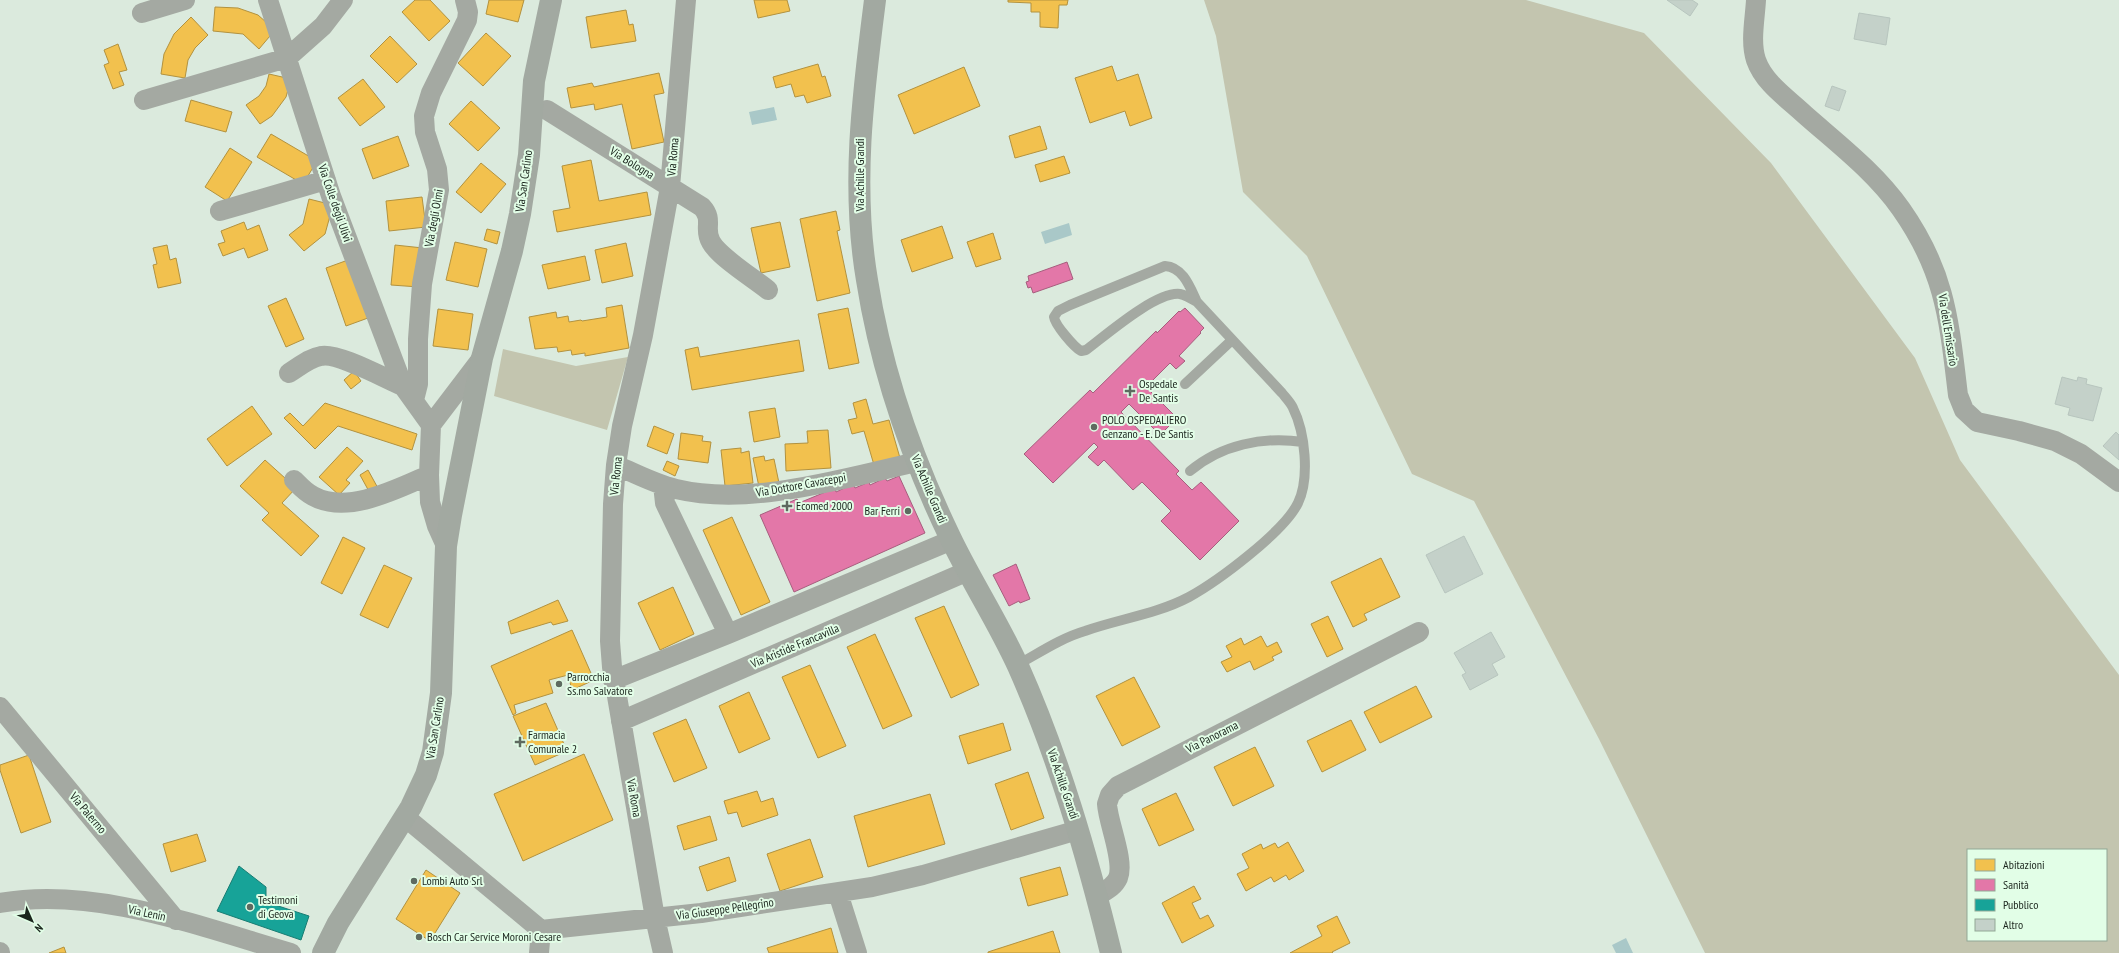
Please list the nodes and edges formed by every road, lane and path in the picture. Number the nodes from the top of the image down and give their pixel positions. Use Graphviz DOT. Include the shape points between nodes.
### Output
graph roads {
  1 [pos="185,0"];
  2 [pos="268,0"];
  3 [pos="342,0"];
  4 [pos="465,0"];
  5 [pos="551,0"];
  6 [pos="686,0"];
  7 [pos="875,0"];
  8 [pos="1756,0"];
  9 [pos="142,13"];
  10 [pos="287,58"];
  11 [pos="144,100"];
  12 [pos="546,110"];
  13 [pos="326,180"];
  14 [pos="670,187"];
  15 [pos="220,211"];
  16 [pos="768,290"];
  17 [pos="1197,302"];
  18 [pos="1232,340"];
  19 [pos="482,358"];
  20 [pos="289,373"];
  21 [pos="1185,384"];
  22 [pos="408,393"];
  23 [pos="431,425"];
  24 [pos="1303,442"];
  25 [pos="917,462"];
  26 [pos="616,465"];
  27 [pos="1190,471"];
  28 [pos="429,475"];
  29 [pos="294,480"];
  30 [pos="2119,482"];
  31 [pos="663,485"];
  32 [pos="952,540"];
  33 [pos="446,546"];
  34 [pos="968,571"];
  35 [pos="1419,632"];
  36 [pos="728,634"];
  37 [pos="1017,665"];
  38 [pos="613,680"];
  39 [pos="0,707"];
  40 [pos="621,721"];
  41 [pos="405,817"];
  42 [pos="1078,830"];
  43 [pos="838,893"];
  44 [pos="1097,896"];
  45 [pos="0,903"];
  46 [pos="655,918"];
  47 [pos="176,920"];
  48 [pos="541,930"];
  49 [pos="291,953"];
  50 [pos="323,953"];
  51 [pos="539,953"];
  52 [pos="664,953"];
  53 [pos="858,953"];
  54 [pos="1110,953"];
  1 -- 9 [label="street"];
  2 -- 10 [label="street, Via Colle degli Ulivi"];
  3 -- 10 [label="street" via="323,26"];
  4 -- 22 [label="street, Via degli Olmi" via="467,20 430,93 424,116 425,132 437,169 439,190 422,284 418,384"];
  5 -- 19 [label="street, Via San Carlino" via="534,81 529,155 520,214"];
  6 -- 14 [label="street, Via Roma"];
  7 -- 25 [label="street, Via Achille Grandi" via="861,119 858,194 860,222 867,282 877,328 897,405"];
  8 -- 30 [label="street, Via dell'Emissario" via="1754,53 1762,72 1780,92 1882,185 1902,210 1928,254 1944,298 1958,394 1967,414 1980,424 2055,441 2081,454"];
  10 -- 11 [label="street"];
  10 -- 13 [label="street, Via Colle degli Ulivi"];
  12 -- 14 [label="street, Via Bologna"];
  13 -- 15 [label="street"];
  13 -- 22 [label="street, Via Colle degli Ulivi"];
  14 -- 16 [label="street, Via Bologna" via="704,210 709,220 710,241 718,251"];
  14 -- 26 [label="street, Via Roma"];
  17 -- 17 [label="lane" via="1179,294 1160,299 1143,307 1086,350 1081,351 1065,335 1054,317 1058,311 1070,305 1165,266 1173,266 1179,272"];
  17 -- 18 [label="lane"];
  18 -- 21 [label="lane"];
  18 -- 24 [label="lane" via="1293,407"];
  19 -- 23 [label="street, Via San Carlino"];
  19 -- 33 [label="street, Via San Carlino"];
  20 -- 22 [label="street" via="311,359 330,355 341,358"];
  22 -- 23 [label="street"];
  23 -- 28 [label="street, Via San Carlino"];
  24 -- 27 [label="lane" via="1261,441 1233,447 1204,459"];
  24 -- 37 [label="lane" via="1304,486 1299,502 1286,520 1237,563 1188,597 1164,607 1083,631"];
  25 -- 31 [label="street, Via Dottore Cavaceppi" via="800,487 759,493 703,493"];
  25 -- 32 [label="street, Via Achille Grandi"];
  26 -- 31 [label="street, Via Dottore Cavaceppi"];
  26 -- 38 [label="street, Via Roma" via="610,631"];
  28 -- 29 [label="street" via="387,493 346,502 316,498"];
  28 -- 33 [label="street, Via San Carlino" via="432,512"];
  31 -- 36 [label="street" via="665,504"];
  32 -- 34 [label="street, Via Achille Grandi"];
  32 -- 36 [label="street"];
  33 -- 41 [label="street, Via San Carlino" via="441,693 436,736 426,775"];
  34 -- 37 [label="street, Via Achille Grandi"];
  34 -- 40 [label="street, Via Aristide Francavilla"];
  35 -- 44 [label="street, Via Panorama" via="1118,786 1110,795 1107,804 1120,870 1110,888"];
  36 -- 38 [label="street"];
  37 -- 42 [label="street, Via Achille Grandi" via="1050,746"];
  38 -- 40 [label="street, Via Roma"];
  39 -- 47 [label="street, Via Palermo"];
  40 -- 46 [label="street, Via Roma"];
  41 -- 48 [label="street"];
  41 -- 50 [label="street, Via San Carlino" via="342,916"];
  42 -- 43 [label="street, Via Giuseppe Pellegrino" via="905,880"];
  42 -- 44 [label="street, Via Achille Grandi"];
  43 -- 46 [label="street, Via Giuseppe Pellegrino"];
  43 -- 53 [label="street"];
  44 -- 54 [label="street, Via Achille Grandi"];
  45 -- 47 [label="street, Via Lenin" via="31,900 76,902 121,908"];
  46 -- 48 [label="street, Via Giuseppe Pellegrino"];
  46 -- 52 [label="street, Via Roma"];
  47 -- 49 [label="street, Via Lenin"];
  48 -- 51 [label="street"];
}
